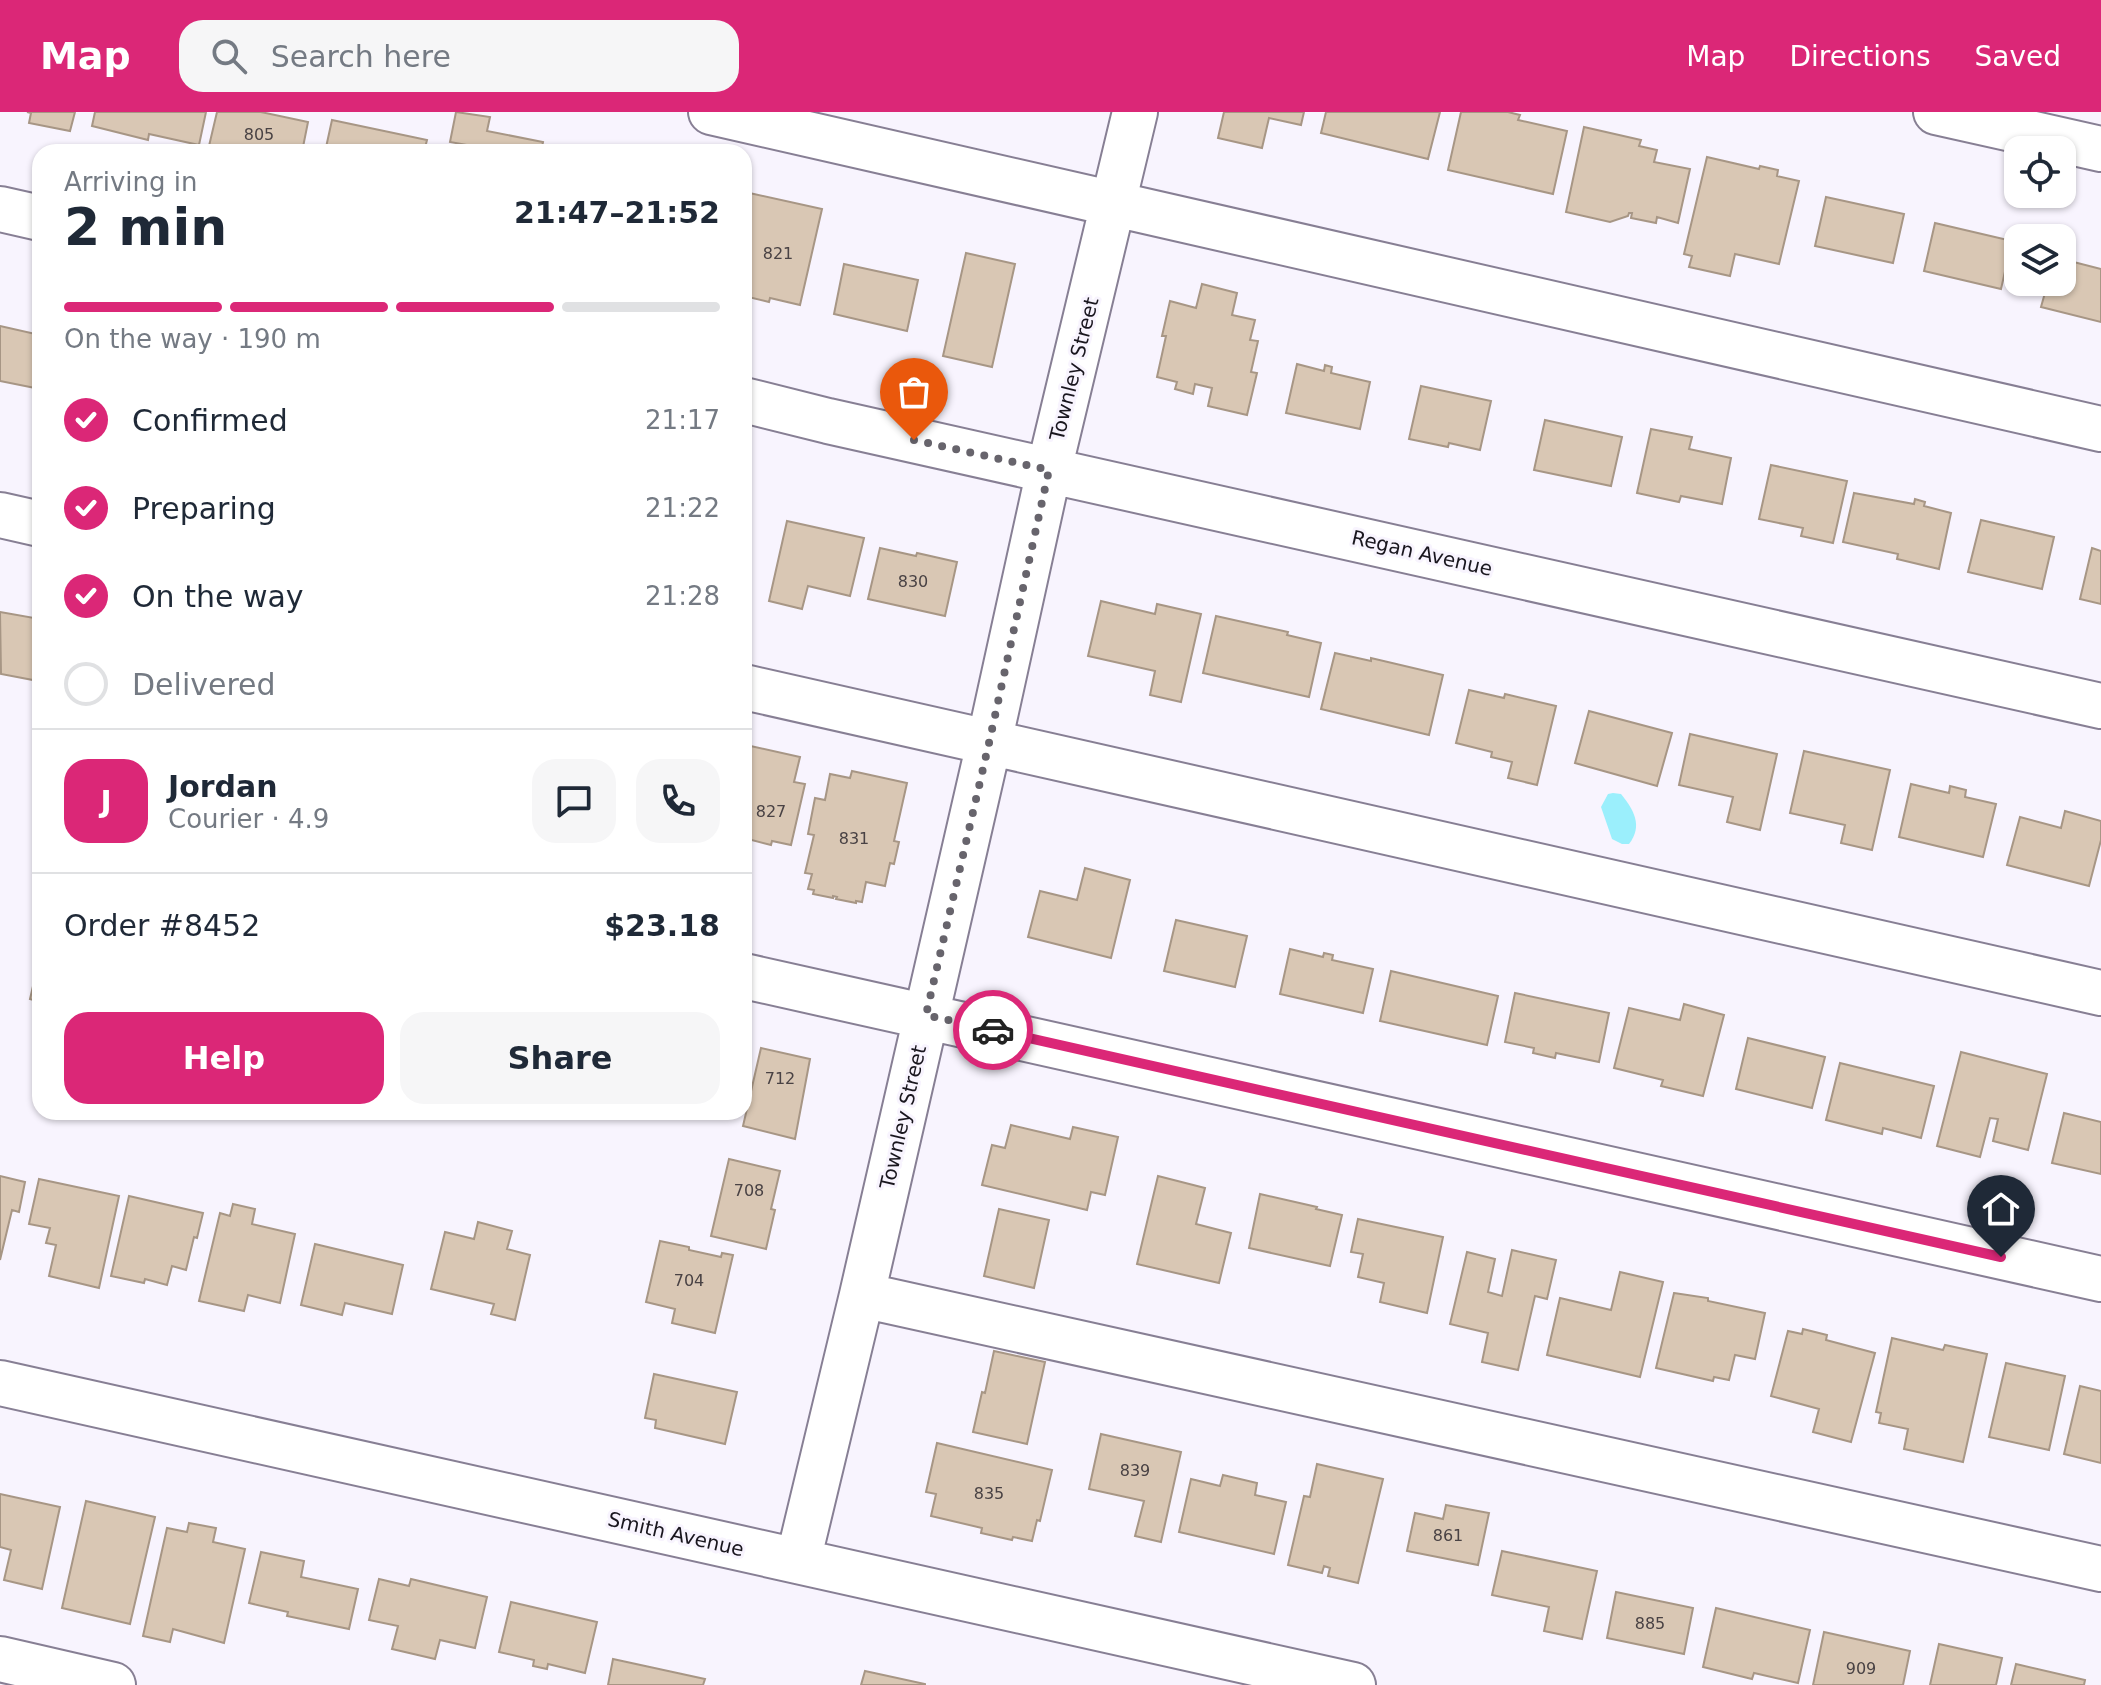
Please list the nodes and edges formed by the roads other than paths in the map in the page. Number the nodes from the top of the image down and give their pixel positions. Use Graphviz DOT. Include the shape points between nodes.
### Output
graph roads {
  1 [pos="711,112"];
  2 [pos="1135,112"];
  3 [pos="1936,112"];
  4 [pos="2101,149"];
  5 [pos="1114,205"];
  6 [pos="0,209"];
  7 [pos="32,216"];
  8 [pos="752,402"];
  9 [pos="2101,429"];
  10 [pos="1049,470"];
  11 [pos="0,515"];
  12 [pos="32,522"];
  13 [pos="752,689"];
  14 [pos="2101,706"];
  15 [pos="989,743"];
  16 [pos="752,978"];
  17 [pos="2101,993"];
  18 [pos="926,1015"];
  19 [pos="2101,1279"];
  20 [pos="862,1295"];
  21 [pos="0,1383"];
  22 [pos="798,1561"];
  23 [pos="2101,1569"];
  24 [pos="0,1659"];
  25 [pos="113,1685"];
  26 [pos="1353,1685"];
  1 -- 5 [label="street"];
  2 -- 5 [label="street, Townley Street"];
  3 -- 4 [label="street"];
  5 -- 9 [label="street"];
  5 -- 10 [label="street, Townley Street"];
  6 -- 7 [label="street"];
  8 -- 10 [label="street, Regan Avenue"];
  10 -- 14 [label="street, Regan Avenue"];
  10 -- 15 [label="street, Townley Street"];
  11 -- 12 [label="street"];
  13 -- 15 [label="street"];
  15 -- 17 [label="street"];
  15 -- 18 [label="street, Townley Street"];
  16 -- 18 [label="street"];
  18 -- 19 [label="street"];
  18 -- 20 [label="street, Townley Street"];
  20 -- 22 [label="street, Townley Street"];
  20 -- 23 [label="street"];
  21 -- 22 [label="street, Smith Avenue"];
  22 -- 26 [label="street, Smith Avenue"];
  24 -- 25 [label="street"];
}
